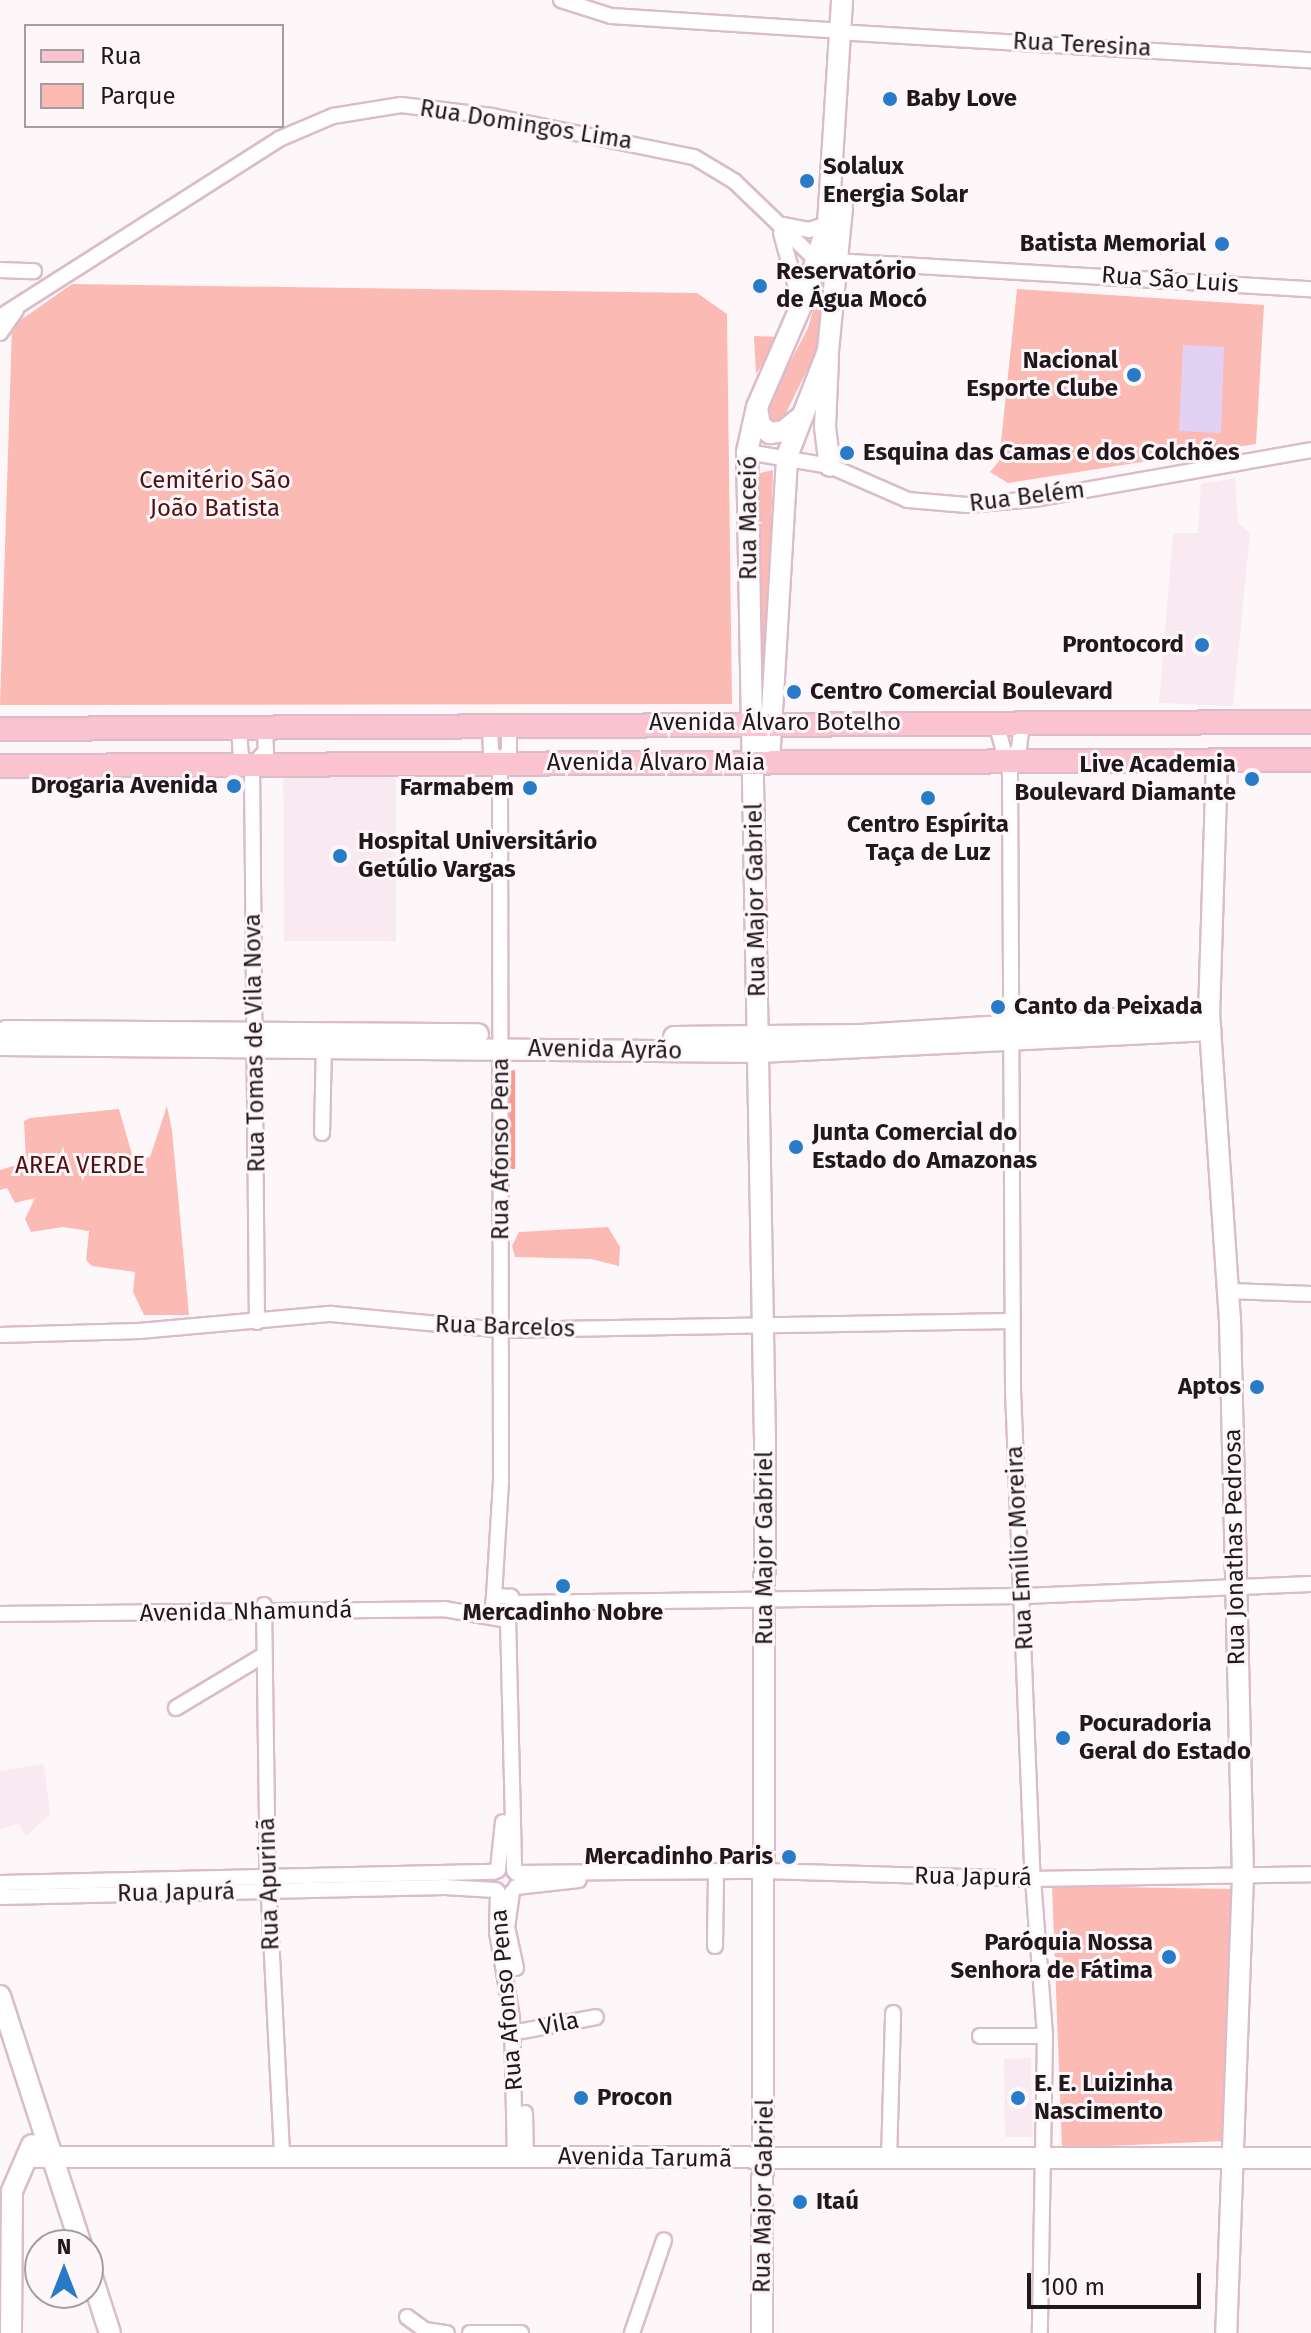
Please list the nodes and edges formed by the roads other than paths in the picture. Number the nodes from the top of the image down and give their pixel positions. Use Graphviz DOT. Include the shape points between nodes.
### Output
graph roads {
  1 [pos="561,0"];
  2 [pos="842,0"];
  3 [pos="855,0"];
  4 [pos="846,32"];
  5 [pos="1311,60"];
  6 [pos="773,219"];
  7 [pos="828,224"];
  8 [pos="816,260"];
  9 [pos="837,262"];
  10 [pos="0,270"];
  11 [pos="34,271"];
  12 [pos="1311,289"];
  13 [pos="20,304"];
  14 [pos="801,306"];
  15 [pos="0,317"];
  16 [pos="0,333"];
  17 [pos="828,351"];
  18 [pos="757,407"];
  19 [pos="797,420"];
  20 [pos="1311,450"];
  21 [pos="747,452"];
  22 [pos="787,456"];
  23 [pos="830,466"];
  24 [pos="1311,722"];
  25 [pos="761,723"];
  26 [pos="996,723"];
  27 [pos="1022,723"];
  28 [pos="500,725"];
  29 [pos="0,729"];
  30 [pos="239,729"];
  31 [pos="265,729"];
  32 [pos="1311,760"];
  33 [pos="1217,761"];
  34 [pos="761,762"];
  35 [pos="1010,762"];
  36 [pos="500,763"];
  37 [pos="252,765"];
  38 [pos="0,766"];
  39 [pos="1210,1022"];
  40 [pos="1012,1030"];
  41 [pos="0,1031"];
  42 [pos="255,1040"];
  43 [pos="500,1041"];
  44 [pos="10,1045"];
  45 [pos="759,1045"];
  46 [pos="324,1048"];
  47 [pos="0,1054"];
  48 [pos="322,1133"];
  49 [pos="1229,1291"];
  50 [pos="1311,1294"];
  51 [pos="1012,1321"];
  52 [pos="257,1322"];
  53 [pos="760,1328"];
  54 [pos="502,1330"];
  55 [pos="0,1335"];
  56 [pos="1311,1584"];
  57 [pos="1235,1588"];
  58 [pos="1024,1596"];
  59 [pos="502,1598"];
  60 [pos="765,1600"];
  61 [pos="0,1606"];
  62 [pos="264,1608"];
  63 [pos="0,1614"];
  64 [pos="499,1617"];
  65 [pos="264,1655"];
  66 [pos="504,1675"];
  67 [pos="176,1708"];
  68 [pos="497,1871"];
  69 [pos="716,1871"];
  70 [pos="765,1871"];
  71 [pos="1311,1874"];
  72 [pos="1243,1876"];
  73 [pos="1033,1879"];
  74 [pos="0,1883"];
  75 [pos="268,1884"];
  76 [pos="509,1884"];
  77 [pos="0,1897"];
  78 [pos="715,1946"];
  79 [pos="514,1983"];
  80 [pos="0,1996"];
  81 [pos="893,2013"];
  82 [pos="596,2017"];
  83 [pos="522,2031"];
  84 [pos="980,2036"];
  85 [pos="1045,2036"];
  86 [pos="43,2128"];
  87 [pos="53,2156"];
  88 [pos="282,2156"];
  89 [pos="521,2156"];
  90 [pos="27,2157"];
  91 [pos="1311,2158"];
  92 [pos="765,2159"];
  93 [pos="1231,2159"];
  94 [pos="889,2160"];
  95 [pos="1046,2160"];
  96 [pos="76,2229"];
  97 [pos="664,2240"];
  98 [pos="102,2309"];
  99 [pos="407,2317"];
  100 [pos="11,2333"];
  101 [pos="110,2333"];
  102 [pos="447,2333"];
  103 [pos="470,2333"];
  104 [pos="521,2333"];
  105 [pos="632,2333"];
  106 [pos="762,2333"];
  107 [pos="1040,2333"];
  108 [pos="1226,2333"];
  1 -- 4 [label="street, Rua Teresina" via="611,16"];
  2 -- 4 [label="street, Rua Maceió"];
  3 -- 4 [label="street, Rua Maceió"];
  4 -- 5 [label="street, Rua Teresina"];
  4 -- 7 [label="street, Rua Maceió"];
  4 -- 9 [label="street, Rua Maceió"];
  6 -- 7 [label="street, Rua Domingos Lima" via="799,230"];
  6 -- 8 [label="street, Rua Domingos Lima"];
  6 -- 13 [label="street, Rua Domingos Lima" via="716,168 668,149 465,112 384,106 333,116 279,139"];
  6 -- 14 [label="street, Rua Domingos Lima" via="790,251"];
  7 -- 8 [label="street, Rua Maceió"];
  8 -- 9 [label="street"];
  8 -- 14 [label="street, Rua Maceió"];
  9 -- 12 [label="street, Rua São Luis"];
  9 -- 17 [label="street, Rua Maceió"];
  10 -- 11 [label="street"];
  13 -- 15 [label="street, Rua Domingos Lima"];
  13 -- 16 [label="street, Rua Domingos Lima"];
  14 -- 18 [label="street, Rua Maceió"];
  17 -- 19 [label="street, Rua Maceió"];
  17 -- 23 [label="street" via="825,427"];
  18 -- 19 [label="street" via="760,425 770,433 784,431"];
  18 -- 21 [label="street, Rua Maceió"];
  19 -- 22 [label="street, Rua Maceió"];
  20 -- 23 [label="street, Rua Belém" via="1034,499 967,505 908,500"];
  21 -- 22 [label="street, Rua Belém"];
  21 -- 25 [label="street, Rua Maceió"];
  22 -- 23 [label="street, Rua Belém"];
  22 -- 25 [label="street, Rua Maceió"];
  24 -- 27 [label="main road, Avenida Álvaro Botelho"];
  25 -- 26 [label="main road, Avenida Álvaro Botelho"];
  25 -- 28 [label="main road, Avenida Álvaro Botelho"];
  25 -- 34 [label="street, Rua Maceió"];
  26 -- 27 [label="main road, Avenida Álvaro Botelho"];
  26 -- 35 [label="street, Rua Emílio Moreira"];
  27 -- 35 [label="street, Rua Emílio Moreira" via="1019,748"];
  28 -- 31 [label="main road, Avenida Álvaro Botelho"];
  28 -- 36 [label="street, Rua Afonso Pena" via="509,751"];
  29 -- 30 [label="main road"];
  30 -- 31 [label="main road, Avenida Álvaro Botelho"];
  30 -- 37 [label="street, Rua Tomas de Vila Nova" via="239,751"];
  31 -- 37 [label="street, Rua Tomas de Vila Nova" via="266,751"];
  32 -- 33 [label="main road, Avenida Álvaro Maia"];
  33 -- 35 [label="main road, Avenida Álvaro Maia"];
  33 -- 39 [label="street, Rua Jonathas Pedrosa"];
  34 -- 35 [label="main road, Avenida Álvaro Maia"];
  34 -- 36 [label="main road, Avenida Álvaro Maia"];
  34 -- 45 [label="street, Rua Major Gabriel"];
  35 -- 40 [label="street, Rua Emílio Moreira"];
  36 -- 37 [label="main road, Avenida Álvaro Maia"];
  36 -- 43 [label="street, Rua Afonso Pena"];
  37 -- 38 [label="main road, Avenida Álvaro Maia"];
  37 -- 42 [label="street, Rua Tomas de Vila Nova"];
  39 -- 40 [label="street, Avenida Ayrão"];
  39 -- 49 [label="street, Rua Jonathas Pedrosa"];
  40 -- 45 [label="street, Avenida Ayrão"];
  40 -- 51 [label="street, Rua Emílio Moreira"];
  41 -- 42 [label="street, Avenida Ayrão"];
  42 -- 43 [label="street, Avenida Ayrão"];
  42 -- 44 [label="street, Avenida Ayrão"];
  42 -- 46 [label="street, Avenida Ayrão"];
  42 -- 52 [label="street, Rua Tomas de Vila Nova"];
  43 -- 45 [label="street, Avenida Ayrão"];
  43 -- 46 [label="street, Avenida Ayrão"];
  43 -- 54 [label="street, Rua Afonso Pena"];
  44 -- 47 [label="street"];
  45 -- 53 [label="street, Rua Major Gabriel"];
  46 -- 48 [label="street"];
  49 -- 50 [label="street"];
  49 -- 57 [label="street, Rua Jonathas Pedrosa"];
  51 -- 53 [label="street, Rua Barcelos"];
  51 -- 58 [label="street, Rua Emílio Moreira"];
  52 -- 54 [label="street, Rua Barcelos" via="360,1314"];
  52 -- 55 [label="street, Rua Barcelos"];
  53 -- 54 [label="street, Rua Barcelos"];
  53 -- 60 [label="street, Rua Major Gabriel"];
  54 -- 59 [label="street, Rua Afonso Pena"];
  56 -- 57 [label="street, Avenida Nhamundá"];
  57 -- 58 [label="street, Avenida Nhamundá"];
  57 -- 72 [label="street, Rua Jonathas Pedrosa"];
  58 -- 60 [label="street, Avenida Nhamundá"];
  58 -- 73 [label="street, Rua Emílio Moreira"];
  59 -- 60 [label="street, Avenida Nhamundá"];
  59 -- 62 [label="street, Avenida Nhamundá"];
  59 -- 64 [label="street"];
  59 -- 64 [label="street, Rua Afonso Pena"];
  60 -- 70 [label="street, Rua Major Gabriel"];
  61 -- 62 [label="street, Avenida Nhamundá"];
  62 -- 63 [label="street, Avenida Nhamundá"];
  62 -- 64 [label="street, Avenida Nhamundá" via="444,1609"];
  62 -- 65 [label="street, Rua Apurinã"];
  64 -- 66 [label="street, Rua Afonso Pena"];
  65 -- 67 [label="street"];
  65 -- 75 [label="street, Rua Apurinã"];
  66 -- 68 [label="street, Rua Afonso Pena" via="503,1816"];
  66 -- 76 [label="street, Rua Afonso Pena"];
  68 -- 75 [label="street, Rua Japurá"];
  68 -- 76 [label="street, Rua Japurá"];
  69 -- 70 [label="street, Rua Japurá"];
  69 -- 76 [label="street, Rua Japurá"];
  69 -- 78 [label="street"];
  70 -- 73 [label="street, Rua Japurá"];
  70 -- 92 [label="street, Rua Major Gabriel"];
  71 -- 72 [label="street, Rua Japurá"];
  72 -- 73 [label="street, Rua Japurá"];
  72 -- 93 [label="street, Rua Jonathas Pedrosa"];
  73 -- 85 [label="street, Rua Emílio Moreira"];
  74 -- 75 [label="street, Rua Japurá"];
  75 -- 76 [label="street, Rua Japurá"];
  75 -- 77 [label="street, Rua Japurá"];
  75 -- 88 [label="street, Rua Apurinã"];
  76 -- 79 [label="street, Rua Afonso Pena" via="507,1927"];
  79 -- 83 [label="street, Rua Afonso Pena"];
  79 -- 89 [label="street, Rua Afonso Pena"];
  80 -- 86 [label="street"];
  81 -- 94 [label="street"];
  82 -- 83 [label="street, Vila"];
  83 -- 89 [label="street, Rua Afonso Pena"];
  84 -- 85 [label="street"];
  85 -- 95 [label="street, Rua Emílio Moreira"];
  86 -- 87 [label="street"];
  86 -- 90 [label="street"];
  87 -- 88 [label="street, Avenida Tarumã"];
  87 -- 90 [label="street, Avenida Tarumã"];
  87 -- 96 [label="street"];
  88 -- 89 [label="street, Avenida Tarumã"];
  89 -- 92 [label="street, Avenida Tarumã"];
  90 -- 100 [label="street" via="12,2191"];
  91 -- 93 [label="street, Avenida Tarumã"];
  92 -- 94 [label="street, Avenida Tarumã"];
  92 -- 106 [label="street, Rua Major Gabriel"];
  93 -- 95 [label="street, Avenida Tarumã"];
  93 -- 108 [label="street, Rua Jonathas Pedrosa"];
  94 -- 95 [label="street, Avenida Tarumã"];
  95 -- 107 [label="street, Rua Emílio Moreira"];
  97 -- 105 [label="street"];
  98 -- 101 [label="street"];
  99 -- 102 [label="street" via="425,2330"];
  103 -- 104 [label="street"];
}
